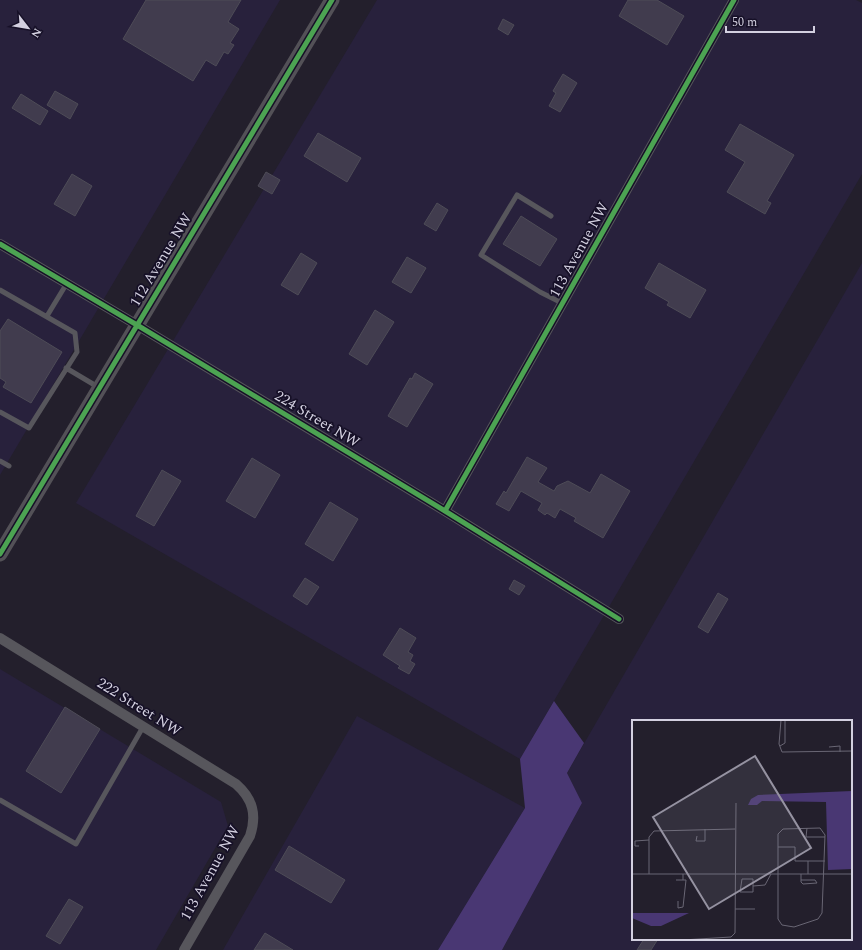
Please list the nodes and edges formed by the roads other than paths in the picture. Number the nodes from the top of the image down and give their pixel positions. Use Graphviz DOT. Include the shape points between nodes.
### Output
graph roads {
  1 [pos="332,0"];
  2 [pos="734,0"];
  3 [pos="550,216"];
  4 [pos="0,244"];
  5 [pos="67,283"];
  6 [pos="0,290"];
  7 [pos="562,304"];
  8 [pos="46,316"];
  9 [pos="137,325"];
  10 [pos="66,368"];
  11 [pos="99,387"];
  12 [pos="0,412"];
  13 [pos="0,461"];
  14 [pos="9,466"];
  15 [pos="445,511"];
  16 [pos="0,554"];
  17 [pos="619,619"];
  18 [pos="0,638"];
  19 [pos="143,727"];
  20 [pos="0,800"];
  21 [pos="253,809"];
  22 [pos="184,950"];
  1 -- 9 [label="street, 112 Avenue NW"];
  2 -- 7 [label="street, 113 Avenue NW"];
  3 -- 7 [label="lane" via="517,195 480,255"];
  4 -- 5 [label="street, 224 Street NW"];
  5 -- 8 [label="lane"];
  5 -- 9 [label="street, 224 Street NW"];
  6 -- 8 [label="lane"];
  7 -- 15 [label="street, 113 Avenue NW"];
  8 -- 10 [label="lane" via="75,333 77,352"];
  9 -- 11 [label="street, 112 Avenue NW"];
  9 -- 15 [label="street, 224 Street NW"];
  10 -- 11 [label="lane"];
  10 -- 12 [label="lane" via="29,428"];
  11 -- 16 [label="street, 112 Avenue NW"];
  13 -- 14 [label="lane"];
  15 -- 17 [label="street, 224 Street NW"];
  18 -- 19 [label="street, 222 Street NW"];
  19 -- 20 [label="lane" via="76,844"];
  19 -- 21 [label="street, 222 Street NW" via="236,784 244,791"];
  21 -- 22 [label="street, 113 Avenue NW" via="254,820 250,836"];
}
